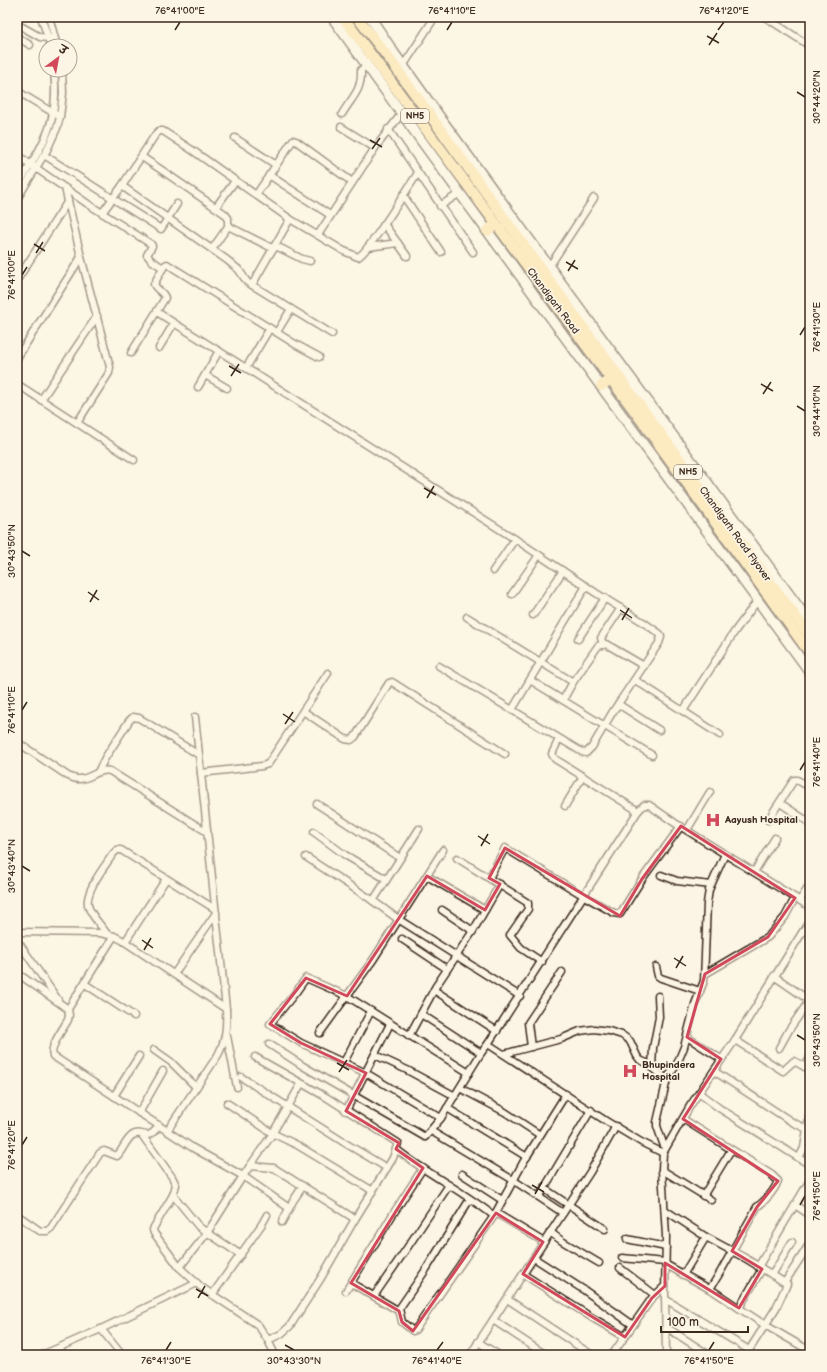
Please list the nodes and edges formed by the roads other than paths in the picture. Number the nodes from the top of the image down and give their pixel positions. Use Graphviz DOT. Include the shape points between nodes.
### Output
graph roads {
  1 [pos="42,17"];
  2 [pos="49,17"];
  3 [pos="332,17"];
  4 [pos="343,17"];
  5 [pos="357,17"];
  6 [pos="370,17"];
  7 [pos="435,17"];
  8 [pos="765,17"];
  9 [pos="17,24"];
  10 [pos="17,37"];
  11 [pos="46,38"];
  12 [pos="51,38"];
  13 [pos="51,38"];
  14 [pos="30,45"];
  15 [pos="810,46"];
  16 [pos="368,65"];
  17 [pos="403,66"];
  18 [pos="55,78"];
  19 [pos="63,78"];
  20 [pos="17,91"];
  21 [pos="54,113"];
  22 [pos="402,113"];
  23 [pos="342,114"];
  24 [pos="60,117"];
  25 [pos="341,126"];
  26 [pos="388,129"];
  27 [pos="235,138"];
  28 [pos="374,148"];
  29 [pos="17,155"];
  30 [pos="44,155"];
  31 [pos="142,157"];
  32 [pos="276,165"];
  33 [pos="33,166"];
  34 [pos="418,172"];
  35 [pos="269,174"];
  36 [pos="477,177"];
  37 [pos="235,180"];
  38 [pos="352,182"];
  39 [pos="17,186"];
  40 [pos="122,186"];
  41 [pos="65,188"];
  42 [pos="460,193"];
  43 [pos="256,195"];
  44 [pos="403,195"];
  45 [pos="113,198"];
  46 [pos="594,198"];
  47 [pos="17,199"];
  48 [pos="68,201"];
  49 [pos="177,204"];
  50 [pos="440,206"];
  51 [pos="216,208"];
  52 [pos="102,213"];
  53 [pos="330,216"];
  54 [pos="168,218"];
  55 [pos="290,219"];
  56 [pos="384,224"];
  57 [pos="496,224"];
  58 [pos="228,225"];
  59 [pos="487,231"];
  60 [pos="318,235"];
  61 [pos="398,243"];
  62 [pos="275,247"];
  63 [pos="368,247"];
  64 [pos="212,249"];
  65 [pos="441,252"];
  66 [pos="473,252"];
  67 [pos="408,256"];
  68 [pos="81,257"];
  69 [pos="310,261"];
  70 [pos="549,266"];
  71 [pos="163,268"];
  72 [pos="17,280"];
  73 [pos="252,285"];
  74 [pos="291,308"];
  75 [pos="157,312"];
  76 [pos="97,316"];
  77 [pos="174,324"];
  78 [pos="270,328"];
  79 [pos="277,332"];
  80 [pos="593,333"];
  81 [pos="332,334"];
  82 [pos="159,348"];
  83 [pos="219,351"];
  84 [pos="130,353"];
  85 [pos="319,357"];
  86 [pos="17,358"];
  87 [pos="246,368"];
  88 [pos="205,375"];
  89 [pos="610,379"];
  90 [pos="17,384"];
  91 [pos="601,386"];
  92 [pos="198,387"];
  93 [pos="227,388"];
  94 [pos="41,400"];
  95 [pos="77,423"];
  96 [pos="134,460"];
  97 [pos="514,539"];
  98 [pos="539,555"];
  99 [pos="493,571"];
  100 [pos="563,571"];
  101 [pos="586,586"];
  102 [pos="512,594"];
  103 [pos="605,598"];
  104 [pos="758,600"];
  105 [pos="621,608"];
  106 [pos="533,615"];
  107 [pos="467,617"];
  108 [pos="810,623"];
  109 [pos="810,636"];
  110 [pos="578,639"];
  111 [pos="603,645"];
  112 [pos="810,653"];
  113 [pos="541,662"];
  114 [pos="439,666"];
  115 [pos="644,666"];
  116 [pos="810,672"];
  117 [pos="328,673"];
  118 [pos="530,680"];
  119 [pos="635,680"];
  120 [pos="573,682"];
  121 [pos="563,700"];
  122 [pos="618,704"];
  123 [pos="512,710"];
  124 [pos="303,711"];
  125 [pos="683,711"];
  126 [pos="195,717"];
  127 [pos="605,726"];
  128 [pos="659,730"];
  129 [pos="720,735"];
  130 [pos="559,739"];
  131 [pos="17,742"];
  132 [pos="505,754"];
  133 [pos="199,755"];
  134 [pos="652,755"];
  135 [pos="98,772"];
  136 [pos="201,773"];
  137 [pos="583,776"];
  138 [pos="810,787"];
  139 [pos="710,792"];
  140 [pos="780,803"];
  141 [pos="317,804"];
  142 [pos="565,806"];
  143 [pos="638,811"];
  144 [pos="768,820"];
  145 [pos="810,823"];
  146 [pos="681,826"];
  147 [pos="419,829"];
  148 [pos="687,830"];
  149 [pos="207,832"];
  150 [pos="314,832"];
  151 [pos="775,838"];
  152 [pos="443,850"];
  153 [pos="725,854"];
  154 [pos="306,857"];
  155 [pos="400,858"];
  156 [pos="457,858"];
  157 [pos="754,872"];
  158 [pos="661,875"];
  159 [pos="427,876"];
  160 [pos="489,878"];
  161 [pos="166,879"];
  162 [pos="386,879"];
  163 [pos="500,884"];
  164 [pos="711,885"];
  165 [pos="810,885"];
  166 [pos="584,896"];
  167 [pos="798,899"];
  168 [pos="373,901"];
  169 [pos="810,907"];
  170 [pos="442,910"];
  171 [pos="485,910"];
  172 [pos="215,911"];
  173 [pos="398,919"];
  174 [pos="810,920"];
  175 [pos="473,931"];
  176 [pos="17,932"];
  177 [pos="110,935"];
  178 [pos="402,939"];
  179 [pos="17,940"];
  180 [pos="125,942"];
  181 [pos="456,956"];
  182 [pos="542,962"];
  183 [pos="656,967"];
  184 [pos="447,969"];
  185 [pos="562,972"];
  186 [pos="17,973"];
  187 [pos="174,974"];
  188 [pos="705,974"];
  189 [pos="774,976"];
  190 [pos="84,984"];
  191 [pos="434,990"];
  192 [pos="700,991"];
  193 [pos="347,996"];
  194 [pos="520,996"];
  195 [pos="658,996"];
  196 [pos="810,1001"];
  197 [pos="60,1002"];
  198 [pos="68,1009"];
  199 [pos="226,1009"];
  200 [pos="371,1011"];
  201 [pos="421,1014"];
  202 [pos="134,1016"];
  203 [pos="390,1024"];
  204 [pos="497,1031"];
  205 [pos="226,1032"];
  206 [pos="320,1033"];
  207 [pos="409,1036"];
  208 [pos="687,1037"];
  209 [pos="735,1040"];
  210 [pos="269,1044"];
  211 [pos="488,1044"];
  212 [pos="531,1047"];
  213 [pos="779,1048"];
  214 [pos="154,1050"];
  215 [pos="481,1053"];
  216 [pos="504,1054"];
  217 [pos="375,1055"];
  218 [pos="139,1056"];
  219 [pos="255,1057"];
  220 [pos="810,1058"];
  221 [pos="721,1059"];
  222 [pos="344,1062"];
  223 [pos="651,1064"];
  224 [pos="808,1067"];
  225 [pos="163,1071"];
  226 [pos="714,1071"];
  227 [pos="366,1073"];
  228 [pos="470,1073"];
  229 [pos="241,1077"];
  230 [pos="667,1079"];
  231 [pos="301,1084"];
  232 [pos="196,1087"];
  233 [pos="238,1087"];
  234 [pos="460,1088"];
  235 [pos="699,1093"];
  236 [pos="566,1094"];
  237 [pos="354,1095"];
  238 [pos="114,1096"];
  239 [pos="455,1096"];
  240 [pos="227,1103"];
  241 [pos="288,1107"];
  242 [pos="447,1108"];
  243 [pos="592,1110"];
  244 [pos="346,1111"];
  245 [pos="139,1113"];
  246 [pos="809,1117"];
  247 [pos="441,1118"];
  248 [pos="683,1119"];
  249 [pos="159,1125"];
  250 [pos="616,1126"];
  251 [pos="807,1129"];
  252 [pos="167,1131"];
  253 [pos="431,1131"];
  254 [pos="272,1133"];
  255 [pos="142,1135"];
  256 [pos="540,1135"];
  257 [pos="396,1149"];
  258 [pos="731,1150"];
  259 [pos="664,1151"];
  260 [pos="803,1151"];
  261 [pos="810,1153"];
  262 [pos="527,1157"];
  263 [pos="798,1158"];
  264 [pos="810,1165"];
  265 [pos="250,1166"];
  266 [pos="387,1168"];
  267 [pos="423,1168"];
  268 [pos="662,1170"];
  269 [pos="462,1174"];
  270 [pos="243,1176"];
  271 [pos="513,1180"];
  272 [pos="810,1180"];
  273 [pos="449,1185"];
  274 [pos="303,1186"];
  275 [pos="545,1189"];
  276 [pos="372,1191"];
  277 [pos="173,1195"];
  278 [pos="703,1196"];
  279 [pos="539,1198"];
  280 [pos="470,1199"];
  281 [pos="502,1200"];
  282 [pos="711,1200"];
  283 [pos="568,1205"];
  284 [pos="795,1205"];
  285 [pos="289,1208"];
  286 [pos="665,1210"];
  287 [pos="563,1213"];
  288 [pos="495,1214"];
  289 [pos="17,1215"];
  290 [pos="267,1215"];
  291 [pos="810,1215"];
  292 [pos="355,1219"];
  293 [pos="282,1222"];
  294 [pos="605,1229"];
  295 [pos="550,1232"];
  296 [pos="207,1233"];
  297 [pos="706,1237"];
  298 [pos="627,1239"];
  299 [pos="544,1242"];
  300 [pos="792,1242"];
  301 [pos="810,1243"];
  302 [pos="666,1247"];
  303 [pos="733,1251"];
  304 [pos="241,1255"];
  305 [pos="534,1258"];
  306 [pos="622,1258"];
  307 [pos="599,1263"];
  308 [pos="665,1263"];
  309 [pos="179,1267"];
  310 [pos="620,1268"];
  311 [pos="760,1268"];
  312 [pos="523,1274"];
  313 [pos="684,1275"];
  314 [pos="772,1275"];
  315 [pos="784,1282"];
  316 [pos="197,1283"];
  317 [pos="351,1283"];
  318 [pos="665,1286"];
  319 [pos="710,1289"];
  320 [pos="346,1291"];
  321 [pos="212,1295"];
  322 [pos="656,1295"];
  323 [pos="374,1296"];
  324 [pos="507,1299"];
  325 [pos="665,1299"];
  326 [pos="740,1308"];
  327 [pos="399,1310"];
  328 [pos="493,1320"];
  329 [pos="765,1325"];
  330 [pos="633,1326"];
  331 [pos="666,1327"];
  332 [pos="101,1329"];
  333 [pos="625,1337"];
  334 [pos="268,1340"];
  335 [pos="478,1342"];
  336 [pos="810,1351"];
  337 [pos="747,1352"];
  338 [pos="42,1355"];
  339 [pos="122,1355"];
  340 [pos="275,1355"];
  341 [pos="470,1355"];
  342 [pos="498,1355"];
  343 [pos="546,1355"];
  344 [pos="592,1355"];
  345 [pos="612,1355"];
  346 [pos="666,1355"];
  347 [pos="710,1355"];
  1 -- 12 [label="street"];
  2 -- 13 [label="street"];
  3 -- 16 [label="main road"];
  4 -- 57 [label="highway, NH5"];
  5 -- 36 [label="highway, NH5"];
  6 -- 17 [label="main road"];
  7 -- 17 [label="street"];
  8 -- 15 [label="street"];
  9 -- 11 [label="street"];
  10 -- 14 [label="street"];
  16 -- 22 [label="main road"];
  16 -- 23 [label="street" via="361,70 359,89"];
  17 -- 36 [label="main road"];
  18 -- 21 [label="street"];
  19 -- 24 [label="street" via="64,93"];
  20 -- 21 [label="street"];
  21 -- 24 [label="street"];
  21 -- 33 [label="street"];
  22 -- 26 [label="street"];
  22 -- 42 [label="main road"];
  24 -- 30 [label="street"];
  25 -- 28 [label="street"];
  26 -- 28 [label="street"];
  26 -- 34 [label="street"];
  27 -- 32 [label="street"];
  28 -- 38 [label="street"];
  29 -- 33 [label="street"];
  30 -- 33 [label="street"];
  30 -- 45 [label="street"];
  31 -- 37 [label="street" via="155,135 161,131"];
  31 -- 40 [label="street"];
  31 -- 51 [label="street"];
  32 -- 35 [label="street"];
  32 -- 38 [label="street" via="290,142 294,140"];
  33 -- 39 [label="street"];
  33 -- 41 [label="street"];
  33 -- 47 [label="street"];
  34 -- 44 [label="street"];
  34 -- 50 [label="street"];
  35 -- 43 [label="street"];
  35 -- 53 [label="street"];
  36 -- 70 [label="main road"];
  36 -- 80 [label="highway, NH5"];
  37 -- 43 [label="street"];
  37 -- 51 [label="street"];
  38 -- 53 [label="street"];
  40 -- 45 [label="street"];
  40 -- 54 [label="street"];
  41 -- 48 [label="street"];
  41 -- 52 [label="street"];
  42 -- 50 [label="street"];
  42 -- 59 [label="main road"];
  43 -- 55 [label="street"];
  44 -- 56 [label="street"];
  44 -- 65 [label="street"];
  45 -- 52 [label="street"];
  45 -- 54 [label="street" via="161,230"];
  46 -- 70 [label="street"];
  48 -- 68 [label="street"];
  48 -- 72 [label="street"];
  49 -- 54 [label="street"];
  50 -- 66 [label="street"];
  51 -- 58 [label="street" via="227,216"];
  52 -- 71 [label="street" via="152,245 147,255"];
  53 -- 60 [label="street"];
  54 -- 64 [label="street"];
  55 -- 60 [label="street"];
  55 -- 62 [label="street"];
  56 -- 61 [label="street"];
  56 -- 63 [label="street"];
  57 -- 59 [label="highway"];
  57 -- 89 [label="highway, Chandigarh Road / NH5"];
  58 -- 62 [label="street" via="254,240"];
  58 -- 64 [label="street"];
  59 -- 91 [label="main road"];
  60 -- 63 [label="street" via="356,257 361,256"];
  61 -- 63 [label="street"];
  61 -- 67 [label="street"];
  62 -- 69 [label="street"];
  62 -- 73 [label="street"];
  64 -- 73 [label="street" via="235,266 246,282"];
  68 -- 76 [label="street"];
  68 -- 86 [label="street"];
  70 -- 80 [label="main road"];
  71 -- 75 [label="street" via="154,284 166,296"];
  71 -- 78 [label="street" via="165,264 169,264"];
  73 -- 74 [label="street"];
  74 -- 79 [label="street"];
  74 -- 81 [label="street"];
  75 -- 77 [label="street"];
  75 -- 84 [label="street"];
  76 -- 94 [label="street"];
  76 -- 95 [label="street" via="110,370"];
  77 -- 82 [label="street"];
  77 -- 83 [label="street"];
  78 -- 79 [label="street"];
  78 -- 87 [label="street"];
  79 -- 85 [label="street"];
  80 -- 108 [label="main road"];
  80 -- 109 [label="highway, Chandigarh Road Flyover / NH5" via="598,347"];
  83 -- 87 [label="street"];
  83 -- 88 [label="street"];
  87 -- 97 [label="street"];
  88 -- 92 [label="street"];
  88 -- 93 [label="street"];
  89 -- 91 [label="highway"];
  89 -- 112 [label="highway, Chandigarh Road Flyover / NH5"];
  90 -- 94 [label="street"];
  91 -- 104 [label="main road"];
  94 -- 95 [label="street"];
  95 -- 96 [label="street"];
  97 -- 98 [label="street"];
  97 -- 99 [label="street"];
  98 -- 100 [label="street"];
  98 -- 102 [label="street"];
  100 -- 101 [label="street"];
  100 -- 106 [label="street"];
  101 -- 103 [label="street"];
  101 -- 113 [label="street"];
  103 -- 105 [label="street"];
  103 -- 110 [label="street"];
  104 -- 116 [label="main road"];
  104 -- 125 [label="street"];
  105 -- 111 [label="street" via="602,638"];
  105 -- 115 [label="street" via="660,634 659,643"];
  107 -- 113 [label="street"];
  111 -- 115 [label="street" via="606,644"];
  111 -- 120 [label="street" via="598,646"];
  113 -- 118 [label="street"];
  113 -- 120 [label="street"];
  114 -- 123 [label="street"];
  115 -- 119 [label="street"];
  117 -- 124 [label="street"];
  118 -- 121 [label="street"];
  118 -- 123 [label="street"];
  119 -- 122 [label="street"];
  119 -- 125 [label="street"];
  120 -- 121 [label="street"];
  121 -- 127 [label="street"];
  122 -- 127 [label="street"];
  122 -- 128 [label="street"];
  123 -- 130 [label="street"];
  124 -- 132 [label="street" via="345,739 351,740 392,682"];
  124 -- 136 [label="street" via="268,764"];
  125 -- 129 [label="street"];
  126 -- 133 [label="street"];
  127 -- 130 [label="street" via="586,753"];
  127 -- 134 [label="street"];
  130 -- 137 [label="street" via="552,754 553,758"];
  131 -- 135 [label="street" via="68,776 77,779"];
  133 -- 135 [label="street" via="133,717"];
  133 -- 136 [label="street"];
  135 -- 149 [label="street" via="110,771"];
  136 -- 149 [label="street"];
  137 -- 142 [label="street"];
  137 -- 143 [label="street"];
  138 -- 140 [label="street" via="796,779"];
  139 -- 148 [label="street"];
  140 -- 144 [label="street"];
  140 -- 145 [label="street"];
  141 -- 155 [label="street"];
  143 -- 146 [label="street" via="644,805 650,805"];
  143 -- 166 [label="street"];
  146 -- 148 [label="street"];
  146 -- 166 [label="street" via="620,914"];
  147 -- 155 [label="street"];
  148 -- 153 [label="street"];
  149 -- 172 [label="street"];
  150 -- 162 [label="street" via="345,855"];
  151 -- 157 [label="street"];
  152 -- 159 [label="street"];
  153 -- 157 [label="street"];
  153 -- 164 [label="street"];
  154 -- 168 [label="street"];
  155 -- 162 [label="street"];
  156 -- 160 [label="street"];
  157 -- 167 [label="street"];
  158 -- 164 [label="street" via="677,881"];
  159 -- 171 [label="street"];
  159 -- 173 [label="street"];
  160 -- 163 [label="street"];
  160 -- 166 [label="street" via="505,848"];
  161 -- 172 [label="street"];
  161 -- 177 [label="street" via="121,850 115,851 90,890 87,903 91,912"];
  161 -- 180 [label="street"];
  162 -- 168 [label="street"];
  163 -- 171 [label="street"];
  163 -- 182 [label="street" via="528,902 528,909 510,935 521,948"];
  164 -- 188 [label="street" via="706,911"];
  165 -- 167 [label="street"];
  166 -- 182 [label="street"];
  167 -- 169 [label="street"];
  167 -- 188 [label="street" via="768,937"];
  168 -- 173 [label="street"];
  170 -- 175 [label="street"];
  171 -- 175 [label="street"];
  172 -- 187 [label="street"];
  172 -- 199 [label="street"];
  173 -- 181 [label="street"];
  173 -- 193 [label="street"];
  174 -- 189 [label="street"];
  175 -- 181 [label="street"];
  176 -- 177 [label="street"];
  177 -- 180 [label="street"];
  177 -- 190 [label="street"];
  178 -- 184 [label="street"];
  179 -- 197 [label="street"];
  180 -- 187 [label="street"];
  181 -- 184 [label="street"];
  181 -- 194 [label="street"];
  182 -- 194 [label="street"];
  183 -- 192 [label="street" via="661,978"];
  184 -- 191 [label="street"];
  185 -- 212 [label="street" via="528,1023"];
  186 -- 197 [label="street"];
  187 -- 199 [label="street"];
  188 -- 192 [label="street"];
  189 -- 196 [label="street"];
  189 -- 209 [label="street"];
  190 -- 198 [label="street"];
  190 -- 202 [label="street"];
  191 -- 201 [label="street"];
  191 -- 204 [label="street"];
  192 -- 208 [label="street"];
  193 -- 200 [label="street"];
  193 -- 206 [label="street"];
  193 -- 222 [label="street" via="306,978 270,1024 301,1043"];
  194 -- 204 [label="street"];
  195 -- 223 [label="street" via="659,1017"];
  196 -- 213 [label="street"];
  197 -- 198 [label="street"];
  198 -- 238 [label="street" via="68,1020 52,1047 52,1054 57,1060"];
  199 -- 205 [label="street"];
  200 -- 203 [label="street"];
  200 -- 222 [label="street"];
  201 -- 207 [label="street"];
  201 -- 215 [label="street"];
  203 -- 207 [label="street"];
  203 -- 217 [label="street"];
  204 -- 211 [label="street"];
  205 -- 232 [label="street" via="222,1048"];
  205 -- 233 [label="street"];
  207 -- 228 [label="street"];
  208 -- 221 [label="street"];
  208 -- 230 [label="street" via="677,1064"];
  209 -- 221 [label="street"];
  209 -- 224 [label="street" via="782,1071 794,1061"];
  210 -- 237 [label="street"];
  211 -- 215 [label="street"];
  211 -- 216 [label="street"];
  212 -- 216 [label="street"];
  212 -- 223 [label="street" via="580,1031 604,1030 627,1038 637,1056"];
  214 -- 232 [label="street" via="171,1062"];
  215 -- 228 [label="street"];
  216 -- 236 [label="street"];
  217 -- 227 [label="street"];
  217 -- 239 [label="street"];
  218 -- 238 [label="street"];
  219 -- 231 [label="street"];
  220 -- 224 [label="street"];
  221 -- 226 [label="street"];
  222 -- 227 [label="street"];
  223 -- 230 [label="street" via="653,1070"];
  225 -- 245 [label="street"];
  226 -- 235 [label="street"];
  226 -- 251 [label="street"];
  227 -- 237 [label="street"];
  227 -- 247 [label="street"];
  228 -- 234 [label="street"];
  229 -- 241 [label="street"];
  230 -- 259 [label="street" via="657,1122"];
  231 -- 241 [label="street"];
  231 -- 244 [label="street"];
  232 -- 252 [label="street"];
  234 -- 239 [label="street"];
  234 -- 256 [label="street" via="505,1112"];
  235 -- 248 [label="street"];
  235 -- 263 [label="street"];
  236 -- 243 [label="street"];
  236 -- 256 [label="street"];
  237 -- 244 [label="street"];
  237 -- 253 [label="street" via="424,1137"];
  238 -- 245 [label="street"];
  239 -- 242 [label="street"];
  240 -- 254 [label="street"];
  241 -- 254 [label="street"];
  241 -- 266 [label="street"];
  242 -- 247 [label="street"];
  242 -- 262 [label="street"];
  243 -- 250 [label="street"];
  243 -- 275 [label="street"];
  244 -- 257 [label="street" via="397,1142 399,1144"];
  245 -- 249 [label="street"];
  246 -- 251 [label="street"];
  247 -- 253 [label="street"];
  248 -- 258 [label="street"];
  248 -- 259 [label="street"];
  249 -- 252 [label="street"];
  249 -- 255 [label="street" via="152,1134"];
  250 -- 259 [label="street" via="641,1142"];
  250 -- 283 [label="street"];
  251 -- 260 [label="street"];
  252 -- 270 [label="street"];
  253 -- 271 [label="street"];
  254 -- 265 [label="street"];
  254 -- 276 [label="street"];
  255 -- 277 [label="street" via="175,1182"];
  255 -- 289 [label="street" via="133,1135 117,1156 104,1151 100,1153 47,1232 40,1231"];
  256 -- 262 [label="street"];
  257 -- 266 [label="street"];
  257 -- 267 [label="street"];
  258 -- 278 [label="street"];
  258 -- 303 [label="street" via="778,1181 766,1200 757,1207"];
  259 -- 268 [label="street"];
  260 -- 261 [label="street"];
  260 -- 263 [label="street"];
  262 -- 271 [label="street"];
  263 -- 264 [label="street"];
  265 -- 270 [label="street"];
  265 -- 274 [label="street" via="274,1168"];
  266 -- 276 [label="street"];
  267 -- 273 [label="street"];
  267 -- 317 [label="street"];
  268 -- 278 [label="street"];
  268 -- 286 [label="street"];
  269 -- 281 [label="street"];
  270 -- 285 [label="street"];
  270 -- 296 [label="street"];
  271 -- 279 [label="street"];
  271 -- 281 [label="street"];
  272 -- 284 [label="street"];
  273 -- 280 [label="street"];
  273 -- 323 [label="street"];
  274 -- 285 [label="street"];
  274 -- 292 [label="street"];
  275 -- 279 [label="street"];
  275 -- 283 [label="street"];
  276 -- 292 [label="street"];
  277 -- 296 [label="street"];
  277 -- 309 [label="street" via="153,1230"];
  278 -- 282 [label="street"];
  279 -- 287 [label="street"];
  280 -- 288 [label="street"];
  280 -- 327 [label="street"];
  281 -- 288 [label="street"];
  283 -- 287 [label="street"];
  283 -- 294 [label="street"];
  284 -- 291 [label="street"];
  284 -- 311 [label="street"];
  285 -- 293 [label="street"];
  286 -- 297 [label="street"];
  286 -- 302 [label="street"];
  287 -- 295 [label="street"];
  288 -- 299 [label="street"];
  288 -- 327 [label="street" via="415,1330 403,1324"];
  290 -- 304 [label="street"];
  292 -- 334 [label="street" via="290,1326"];
  295 -- 299 [label="street"];
  295 -- 307 [label="street"];
  296 -- 304 [label="street"];
  296 -- 309 [label="street"];
  297 -- 303 [label="street"];
  297 -- 313 [label="street"];
  298 -- 302 [label="street"];
  299 -- 305 [label="street"];
  300 -- 314 [label="street"];
  301 -- 315 [label="street"];
  302 -- 308 [label="street"];
  303 -- 311 [label="street"];
  303 -- 319 [label="street"];
  304 -- 321 [label="street"];
  305 -- 312 [label="street"];
  305 -- 330 [label="street"];
  306 -- 308 [label="street"];
  308 -- 313 [label="street"];
  308 -- 318 [label="street"];
  309 -- 316 [label="street"];
  310 -- 322 [label="street"];
  311 -- 314 [label="street"];
  311 -- 326 [label="street"];
  312 -- 324 [label="street"];
  312 -- 333 [label="street"];
  313 -- 319 [label="street"];
  314 -- 315 [label="street"];
  315 -- 329 [label="street" via="787,1284 786,1288"];
  316 -- 321 [label="street"];
  316 -- 332 [label="street"];
  317 -- 320 [label="street"];
  317 -- 323 [label="street"];
  318 -- 322 [label="street"];
  318 -- 325 [label="street"];
  319 -- 326 [label="street"];
  321 -- 334 [label="street" via="258,1325"];
  322 -- 330 [label="street"];
  323 -- 327 [label="street"];
  324 -- 328 [label="street"];
  324 -- 344 [label="street"];
  325 -- 331 [label="street"];
  325 -- 337 [label="street"];
  326 -- 329 [label="street"];
  328 -- 335 [label="street"];
  328 -- 343 [label="street"];
  329 -- 336 [label="street"];
  329 -- 337 [label="street"];
  330 -- 333 [label="street"];
  331 -- 346 [label="street"];
  331 -- 347 [label="street"];
  332 -- 338 [label="street"];
  332 -- 339 [label="street"];
  333 -- 345 [label="street"];
  334 -- 340 [label="street"];
  335 -- 341 [label="street"];
  335 -- 342 [label="street"];
}
